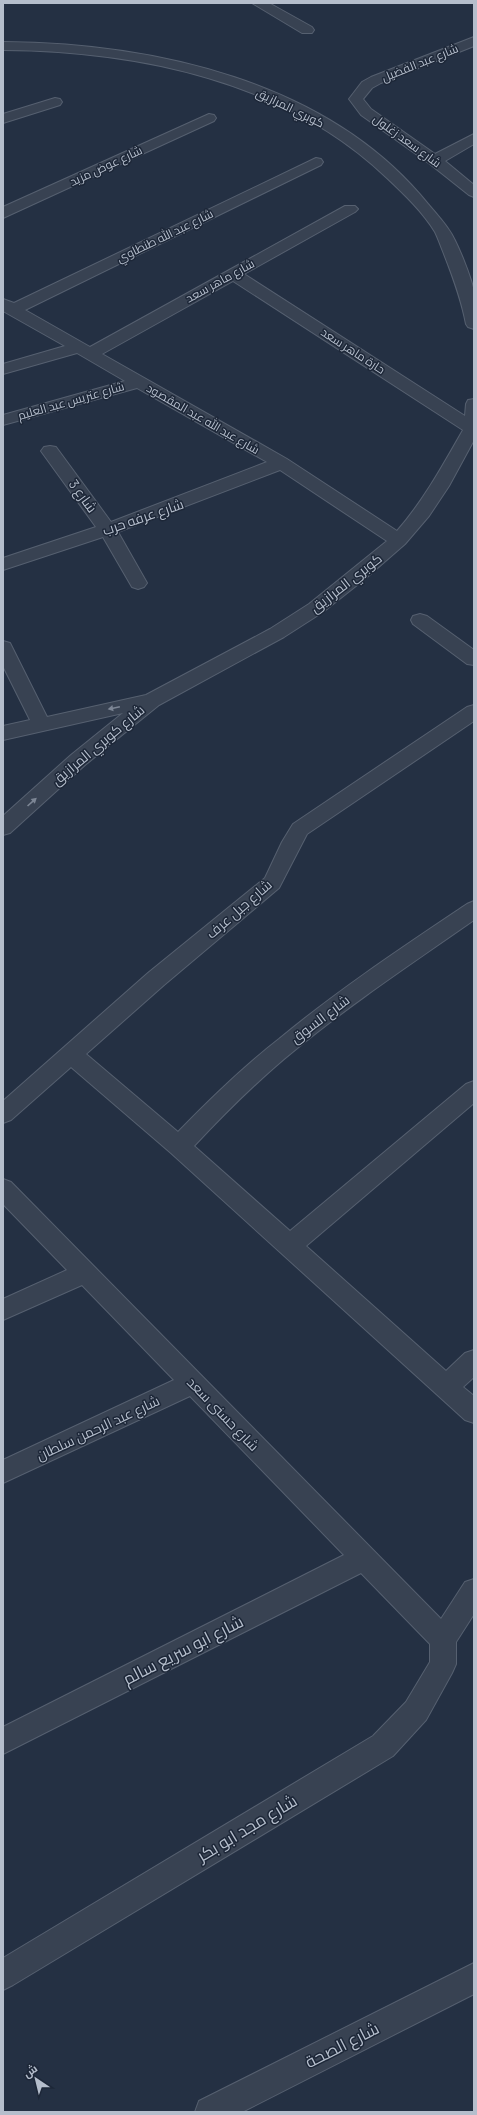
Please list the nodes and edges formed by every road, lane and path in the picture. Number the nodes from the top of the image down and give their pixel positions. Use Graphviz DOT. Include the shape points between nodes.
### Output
graph roads {
  1 [pos="259,3"];
  2 [pos="307,30"];
  3 [pos="474,41"];
  4 [pos="3,46"];
  5 [pos="367,85"];
  6 [pos="55,102"];
  7 [pos="208,118"];
  8 [pos="3,119"];
  9 [pos="474,138"];
  10 [pos="435,161"];
  11 [pos="316,162"];
  12 [pos="474,192"];
  13 [pos="350,209"];
  14 [pos="3,213"];
  15 [pos="233,274"];
  16 [pos="8,307"];
  17 [pos="474,324"];
  18 [pos="86,350"];
  19 [pos="3,369"];
  20 [pos="139,382"];
  21 [pos="474,404"];
  22 [pos="3,420"];
  23 [pos="472,428"];
  24 [pos="50,451"];
  25 [pos="280,463"];
  26 [pos="107,529"];
  27 [pos="399,540"];
  28 [pos="3,564"];
  29 [pos="138,583"];
  30 [pos="420,620"];
  31 [pos="3,648"];
  32 [pos="474,659"];
  33 [pos="152,700"];
  34 [pos="474,712"];
  35 [pos="41,723"];
  36 [pos="3,733"];
  37 [pos="3,828"];
  38 [pos="474,909"];
  39 [pos="71,1054"];
  40 [pos="474,1090"];
  41 [pos="3,1114"];
  42 [pos="179,1146"];
  43 [pos="3,1189"];
  44 [pos="289,1246"];
  45 [pos="85,1273"];
  46 [pos="3,1310"];
  47 [pos="474,1361"];
  48 [pos="193,1383"];
  49 [pos="446,1387"];
  50 [pos="474,1412"];
  51 [pos="3,1472"];
  52 [pos="364,1558"];
  53 [pos="474,1591"];
  54 [pos="442,1639"];
  55 [pos="3,1741"];
  56 [pos="3,1975"];
  57 [pos="471,1985"];
  58 [pos="210,2112"];
  1 -- 2 [label="street"];
  3 -- 5 [label="street, شارع عبد الفضيل"];
  4 -- 17 [label="street, كوبري المرازيق" via="92,50 173,64 220,77 265,94 316,119 360,145 401,181 441,229 470,303"];
  5 -- 10 [label="street, شارع سعد زغلول" via="356,99 359,105"];
  6 -- 8 [label="street"];
  7 -- 14 [label="street, شارع عوض مزيد"];
  9 -- 10 [label="street"];
  10 -- 12 [label="street, شارع سعد زغلول"];
  11 -- 16 [label="street, شارع عبد الله طنطاوي"];
  13 -- 15 [label="street, شارع ماهر سعد"];
  15 -- 18 [label="street, شارع ماهر سعد"];
  15 -- 23 [label="street, حارة ماهر سعد"];
  16 -- 18 [label="street, شارع عبد الله عبد المقصود"];
  18 -- 19 [label="street, شارع ماهر سعد"];
  18 -- 20 [label="street, شارع عبد الله عبد المقصود"];
  20 -- 22 [label="street, شارع عتريس عبد العليم"];
  20 -- 25 [label="street, شارع عبد الله عبد المقصود"];
  21 -- 23 [label="street, كوبري المرازيق"];
  23 -- 27 [label="street, كوبري المرازيق" via="440,486 423,512"];
  24 -- 26 [label="street, شارع 3"];
  25 -- 26 [label="street, شارع عرفه حرب" via="199,497"];
  25 -- 27 [label="street, شارع عبد الله عبد المقصود"];
  26 -- 28 [label="street, شارع عرفه حرب"];
  26 -- 29 [label="street, شارع 3"];
  27 -- 33 [label="street, كوبري المرازيق" via="316,608 277,634"];
  30 -- 32 [label="street"];
  31 -- 35 [label="street"];
  33 -- 35 [label="street, شارع كوبري المرازيق, one-way"];
  37 -- 33 [label="street, شارع كوبري المرازيق, one-way" via="78,760"];
  34 -- 39 [label="street, شارع جبل عرف" via="300,829 292,838 280,870 272,883 156,979"];
  35 -- 36 [label="street, شارع كوبري المرازيق"];
  38 -- 42 [label="street, شارع السوق" via="287,1044 250,1075"];
  39 -- 41 [label="street, شارع جبل عرف"];
  39 -- 42 [label="street"];
  40 -- 44 [label="street"];
  42 -- 44 [label="street"];
  43 -- 45 [label="street, شارع حسنى سعد"];
  44 -- 49 [label="street"];
  45 -- 46 [label="street"];
  45 -- 48 [label="street, شارع حسنى سعد"];
  47 -- 49 [label="street"];
  48 -- 51 [label="street, شارع عبد الرحمن سلطان"];
  48 -- 52 [label="street, شارع حسنى سعد"];
  49 -- 50 [label="street"];
  52 -- 54 [label="street, شارع حسنى سعد"];
  52 -- 55 [label="street, شارع ابو سريع سالم"];
  53 -- 54 [label="street"];
  54 -- 56 [label="street, شارع مجد ابو بكر" via="442,1664 416,1711 383,1746"];
  57 -- 58 [label="street, شارع الصحة"];
}
